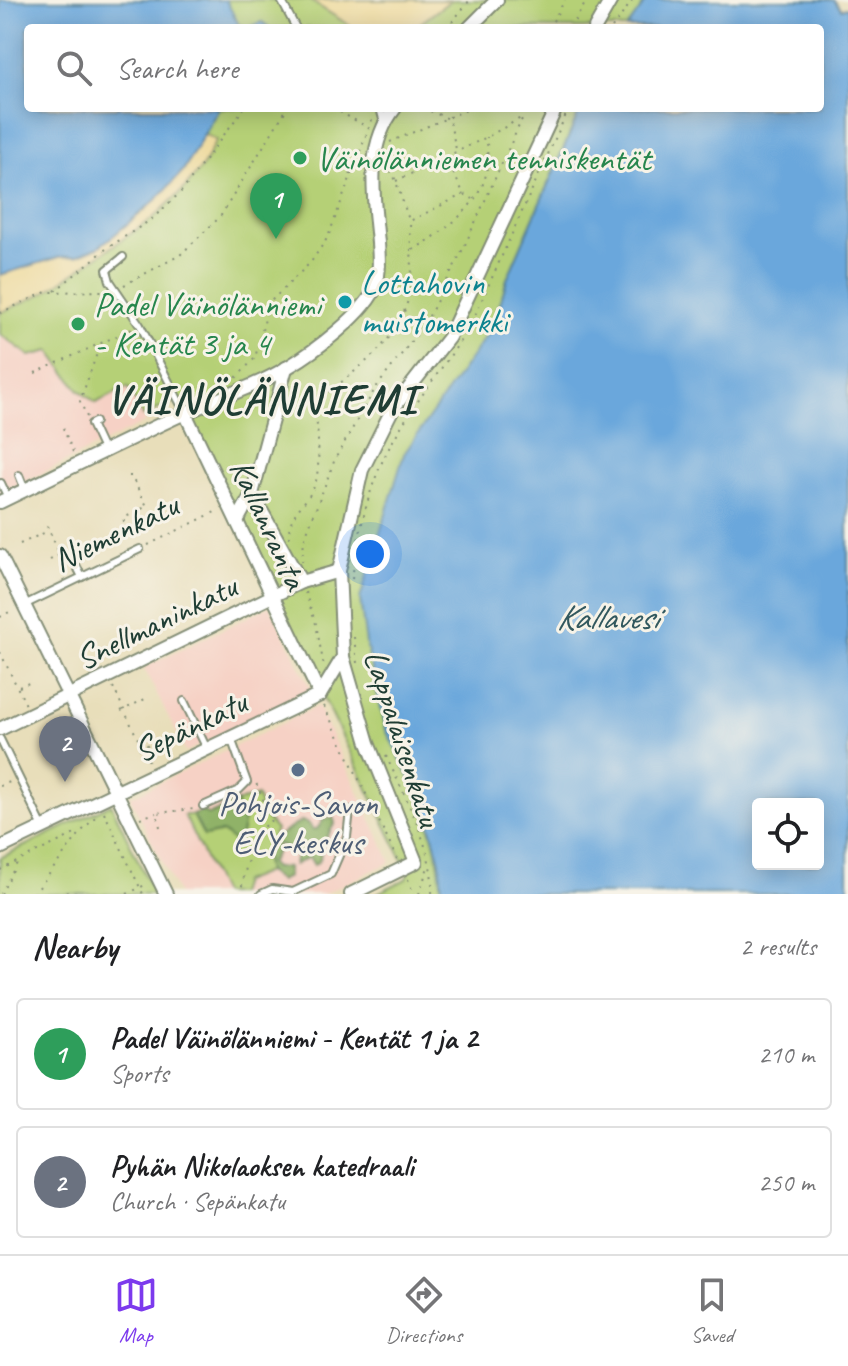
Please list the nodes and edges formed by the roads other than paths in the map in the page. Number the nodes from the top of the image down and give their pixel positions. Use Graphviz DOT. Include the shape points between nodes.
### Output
graph roads {
  1 [pos="281,0"];
  2 [pos="497,0"];
  3 [pos="611,0"];
  4 [pos="294,24"];
  5 [pos="473,24"];
  6 [pos="597,24"];
  7 [pos="380,112"];
  8 [pos="392,112"];
  9 [pos="554,112"];
  10 [pos="384,123"];
  11 [pos="123,257"];
  12 [pos="286,368"];
  13 [pos="185,413"];
  14 [pos="93,423"];
  15 [pos="104,452"];
  16 [pos="19,475"];
  17 [pos="1,483"];
  18 [pos="25,490"];
  19 [pos="252,494"];
  20 [pos="4,500"];
  21 [pos="237,521"];
  22 [pos="140,549"];
  23 [pos="0,556"];
  24 [pos="75,563"];
  25 [pos="339,571"];
  26 [pos="82,577"];
  27 [pos="301,582"];
  28 [pos="272,596"];
  29 [pos="21,606"];
  30 [pos="343,657"];
  31 [pos="69,696"];
  32 [pos="321,698"];
  33 [pos="184,701"];
  34 [pos="0,729"];
  35 [pos="231,738"];
  36 [pos="0,739"];
  37 [pos="207,749"];
  38 [pos="116,793"];
  39 [pos="203,806"];
  40 [pos="350,810"];
  41 [pos="40,821"];
  42 [pos="0,848"];
  43 [pos="166,894"];
  44 [pos="261,894"];
  45 [pos="351,894"];
  1 -- 4 [label="lane"];
  2 -- 5 [label="street"];
  3 -- 6 [label="street"];
  7 -- 10 [label="lane"];
  8 -- 10 [label="street"];
  9 -- 25 [label="street, Lappalaisenkatu" via="449,337 392,410 362,470"];
  10 -- 12 [label="street" via="372,172 376,287 366,303"];
  11 -- 13 [label="lane, Kallanranta" via="107,270"];
  12 -- 13 [label="street"];
  12 -- 19 [label="street"];
  13 -- 15 [label="street"];
  13 -- 21 [label="street, Kallanranta"];
  14 -- 15 [label="lane"];
  15 -- 18 [label="street"];
  16 -- 18 [label="lane"];
  17 -- 20 [label="lane"];
  18 -- 20 [label="street"];
  19 -- 21 [label="street"];
  19 -- 27 [label="street"];
  21 -- 28 [label="street, Kallanranta"];
  22 -- 26 [label="lane, Niemenkatu"];
  23 -- 29 [label="street"];
  24 -- 26 [label="lane"];
  25 -- 27 [label="street, Snellmaninkatu"];
  25 -- 30 [label="street, Lappalaisenkatu"];
  26 -- 29 [label="lane, Niemenkatu"];
  27 -- 28 [label="street, Snellmaninkatu"];
  28 -- 31 [label="street, Snellmaninkatu"];
  28 -- 32 [label="street, Kallanranta"];
  29 -- 31 [label="street"];
  30 -- 32 [label="street"];
  30 -- 45 [label="street, Lappalaisenkatu" via="368,743 423,862"];
  31 -- 34 [label="street, Snellmaninkatu"];
  31 -- 38 [label="street"];
  32 -- 35 [label="street, Sepänkatu"];
  33 -- 37 [label="lane"];
  35 -- 37 [label="street, Sepänkatu"];
  35 -- 39 [label="lane" via="245,787"];
  36 -- 41 [label="lane"];
  37 -- 38 [label="street, Sepänkatu"];
  38 -- 42 [label="street, Sepänkatu"];
  38 -- 43 [label="street"];
  40 -- 44 [label="lane" via="347,837 331,874 293,892 272,889"];
}
